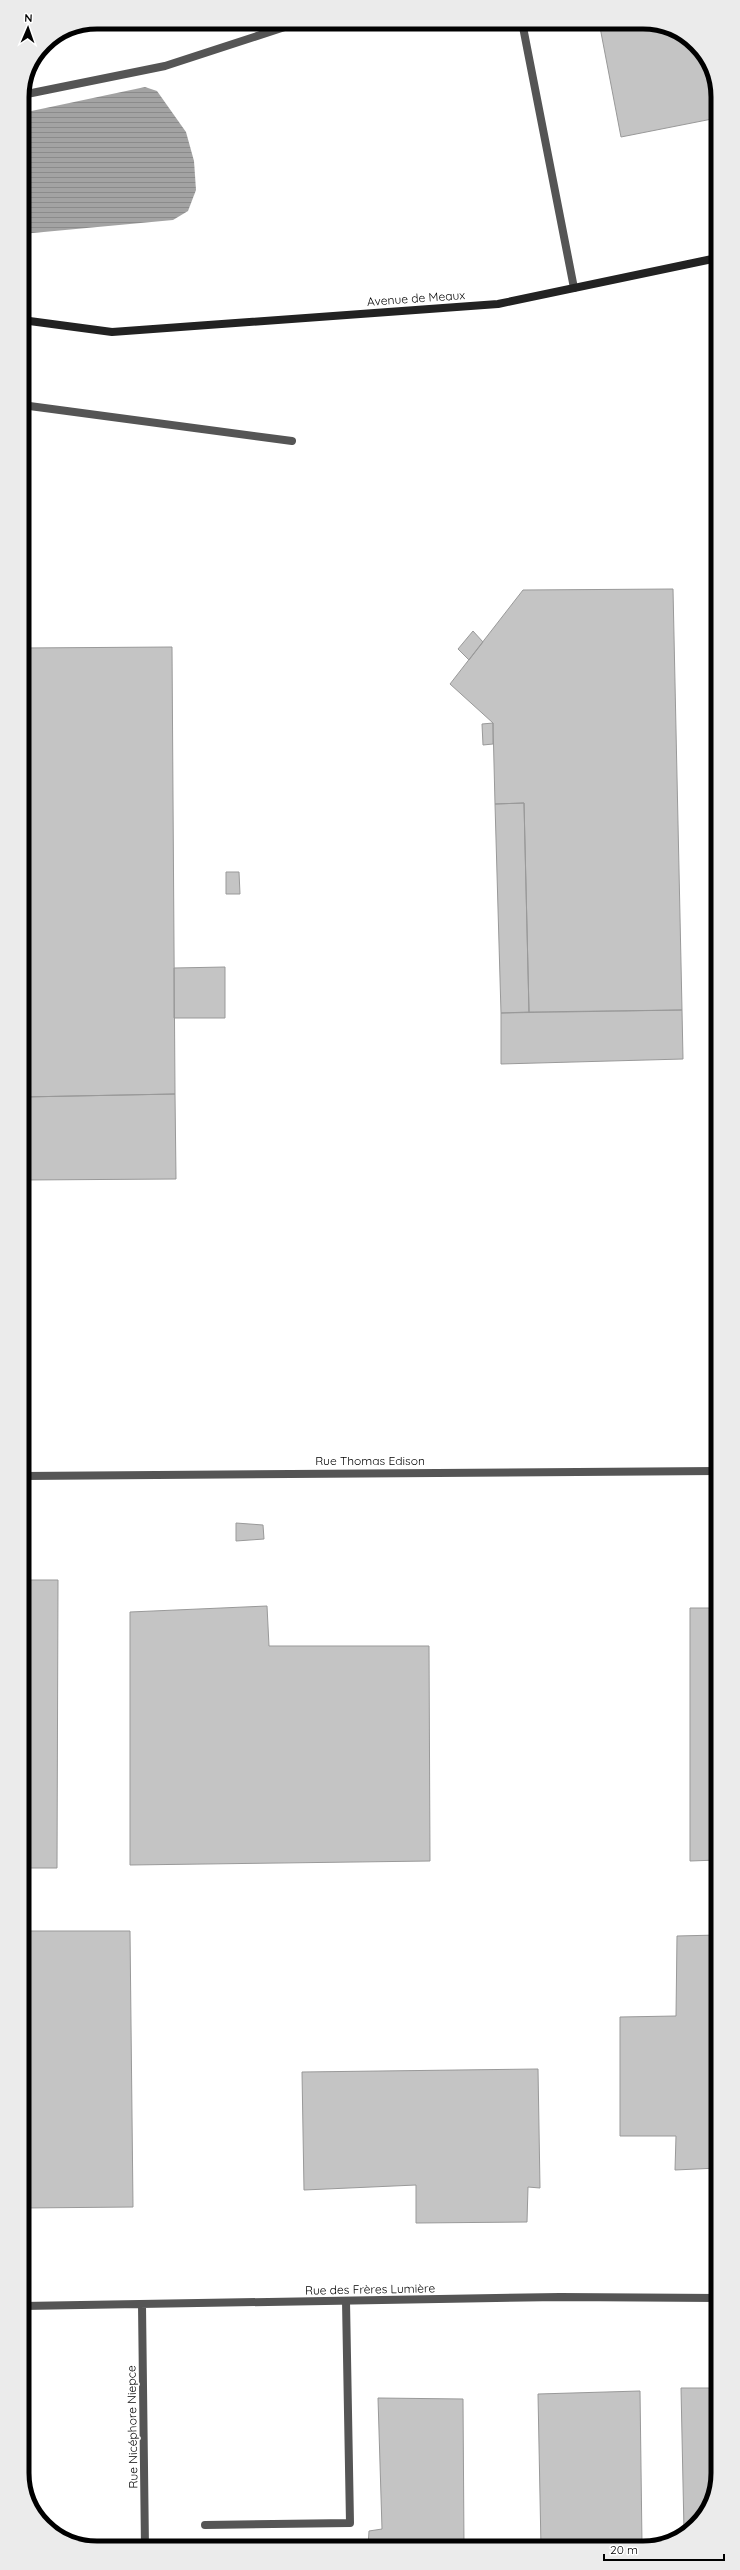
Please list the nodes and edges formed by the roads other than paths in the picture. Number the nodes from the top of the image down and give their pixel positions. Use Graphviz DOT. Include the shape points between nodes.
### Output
graph roads {
  1 [pos="279,29"];
  2 [pos="523,29"];
  3 [pos="29,94"];
  4 [pos="711,259"];
  5 [pos="574,288"];
  6 [pos="29,321"];
  7 [pos="29,407"];
  8 [pos="292,441"];
  9 [pos="711,1471"];
  10 [pos="29,1476"];
  11 [pos="711,2298"];
  12 [pos="346,2301"];
  13 [pos="142,2305"];
  14 [pos="29,2306"];
  15 [pos="205,2524"];
  16 [pos="145,2541"];
  1 -- 3 [label="street" via="165,66"];
  2 -- 5 [label="street"];
  4 -- 5 [label="street, Avenue de Meaux"];
  5 -- 6 [label="street, Avenue de Meaux" via="498,304 112,332"];
  7 -- 8 [label="street"];
  9 -- 10 [label="street, Rue Thomas Edison"];
  11 -- 12 [label="street, Rue des Frères Lumière" via="560,2296"];
  12 -- 13 [label="street, Rue des Frères Lumière"];
  12 -- 15 [label="street" via="350,2523"];
  13 -- 14 [label="street, Rue des Frères Lumière"];
  13 -- 16 [label="street, Rue Nicéphore Niepce"];
}
